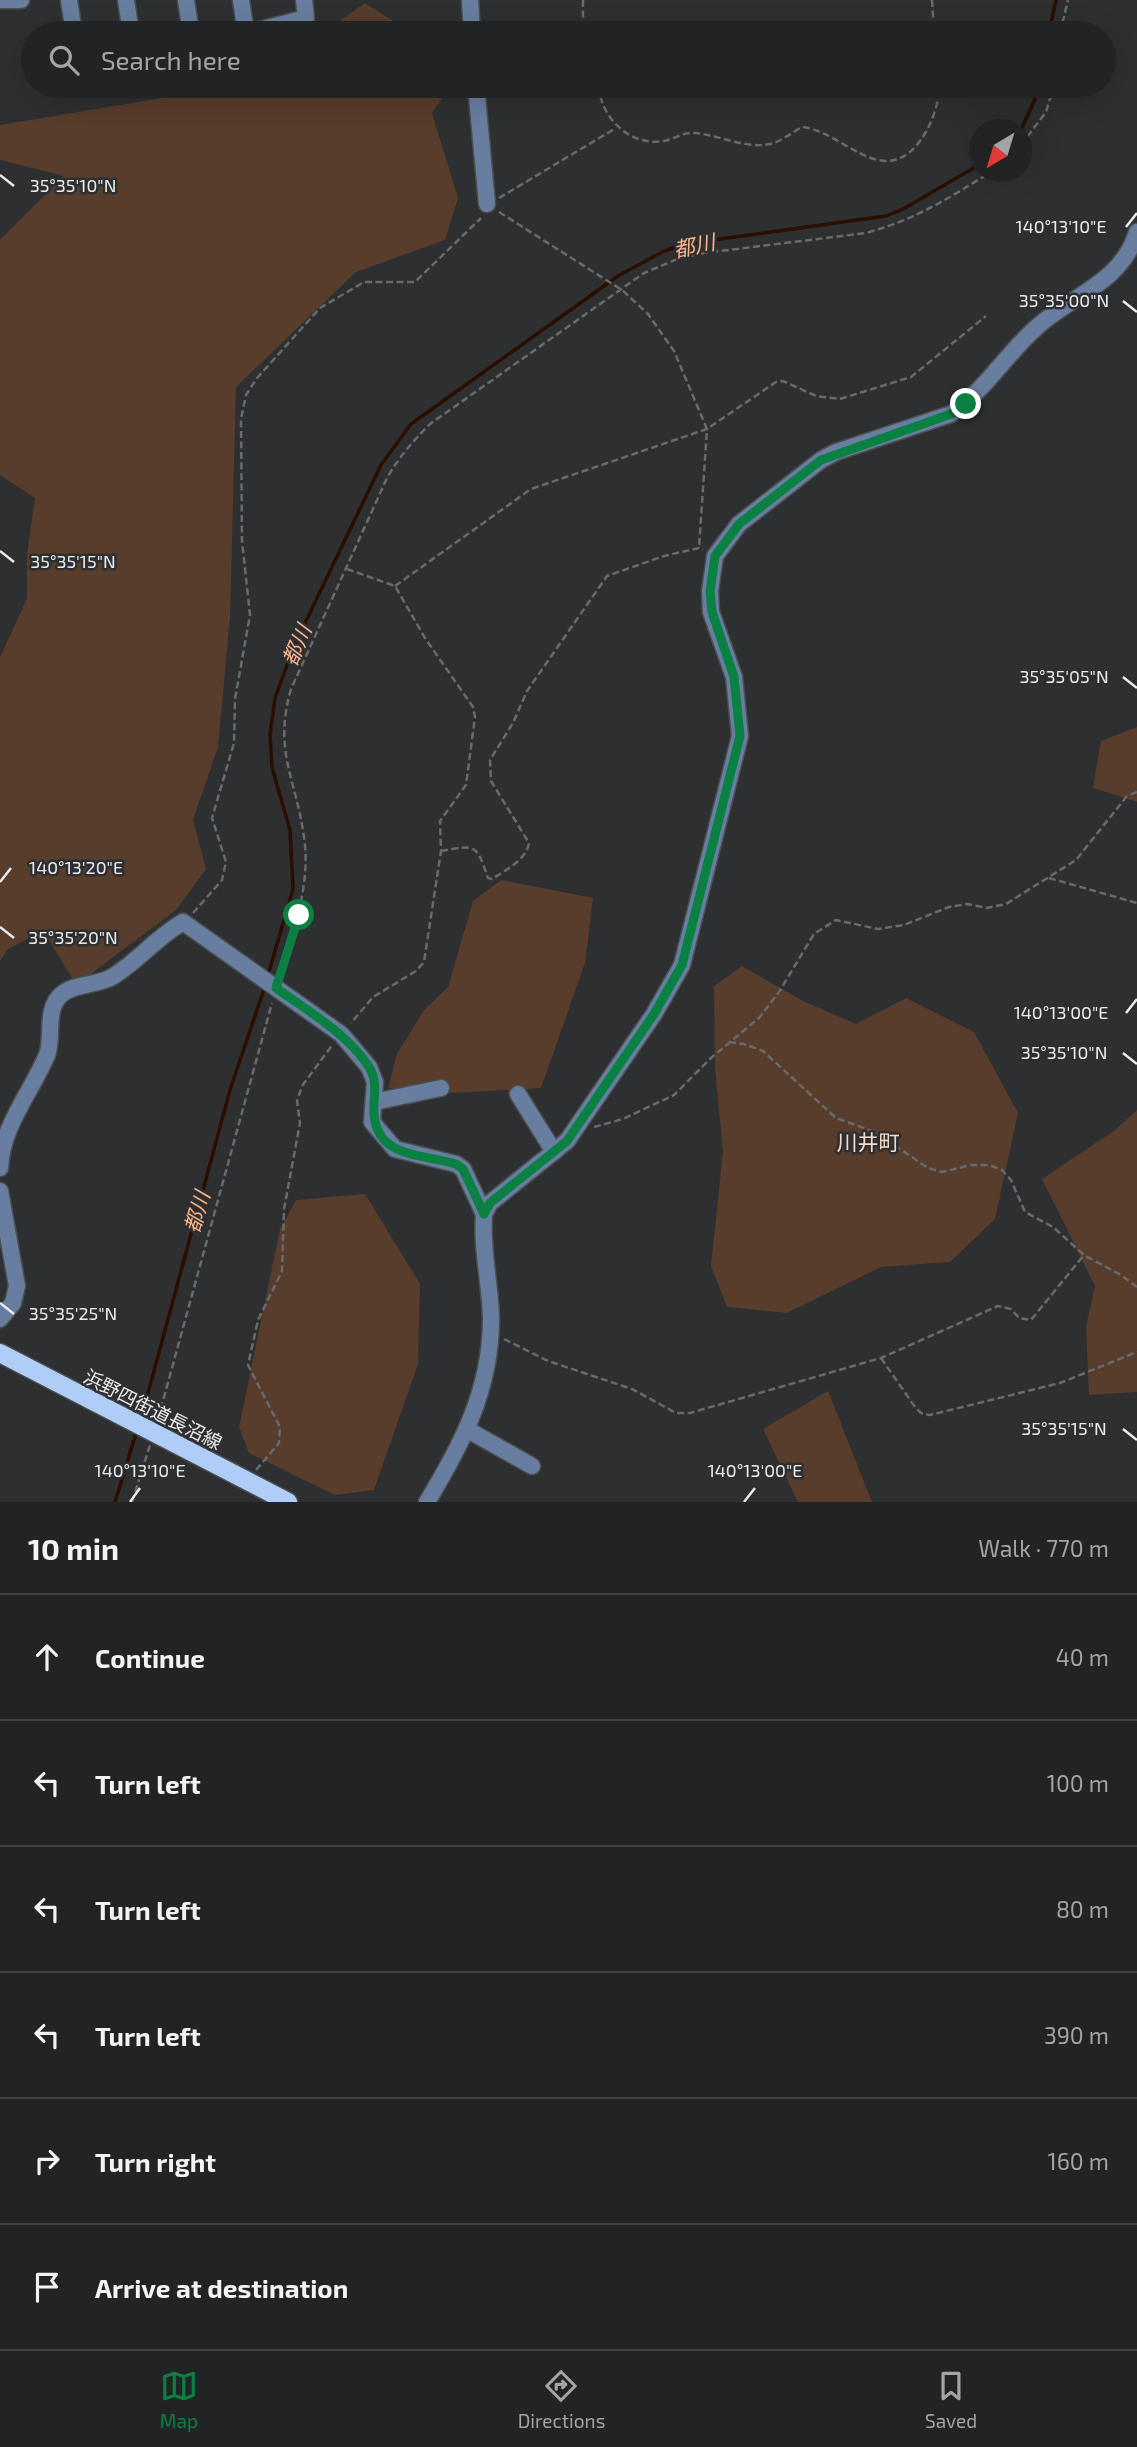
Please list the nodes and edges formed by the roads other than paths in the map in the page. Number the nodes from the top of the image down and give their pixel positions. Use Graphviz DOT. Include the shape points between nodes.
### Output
graph roads {
  1 [pos="0,0"];
  2 [pos="21,0"];
  3 [pos="69,0"];
  4 [pos="126,0"];
  5 [pos="186,0"];
  6 [pos="242,0"];
  7 [pos="304,0"];
  8 [pos="470,0"];
  9 [pos="72,21"];
  10 [pos="129,21"];
  11 [pos="189,21"];
  12 [pos="245,21"];
  13 [pos="294,21"];
  14 [pos="471,21"];
  15 [pos="478,98"];
  16 [pos="487,204"];
  17 [pos="1137,232"];
  18 [pos="441,1088"];
  19 [pos="518,1094"];
  20 [pos="374,1102"];
  21 [pos="554,1152"];
  22 [pos="0,1168"];
  23 [pos="0,1191"];
  24 [pos="484,1214"];
  25 [pos="0,1319"];
  26 [pos="0,1353"];
  27 [pos="468,1430"];
  28 [pos="532,1466"];
  29 [pos="288,1502"];
  30 [pos="427,1502"];
  1 -- 2 [label="street"];
  3 -- 9 [label="street"];
  4 -- 10 [label="street"];
  5 -- 11 [label="street"];
  6 -- 12 [label="street"];
  7 -- 13 [label="street" via="306,18"];
  8 -- 14 [label="street"];
  15 -- 16 [label="street"];
  17 -- 21 [label="street" via="1133,246 1109,277 1039,325 966,404 951,414 821,460 724,541 715,556 710,591 712,612 734,677 740,725 735,763 682,965 654,1014"];
  18 -- 20 [label="street"];
  19 -- 21 [label="street"];
  20 -- 22 [label="street" via="375,1082 369,1067 341,1034 183,922 112,976 62,994 54,1004 48,1052 4,1139"];
  20 -- 24 [label="street" via="372,1122 377,1131 403,1153 463,1169"];
  21 -- 24 [label="street" via="490,1203"];
  23 -- 25 [label="street" via="17,1286 13,1303"];
  24 -- 27 [label="street" via="490,1338 482,1392"];
  26 -- 29 [label="main road, 浜野四街道長沼線"];
  27 -- 28 [label="street"];
  27 -- 30 [label="street"];
}
